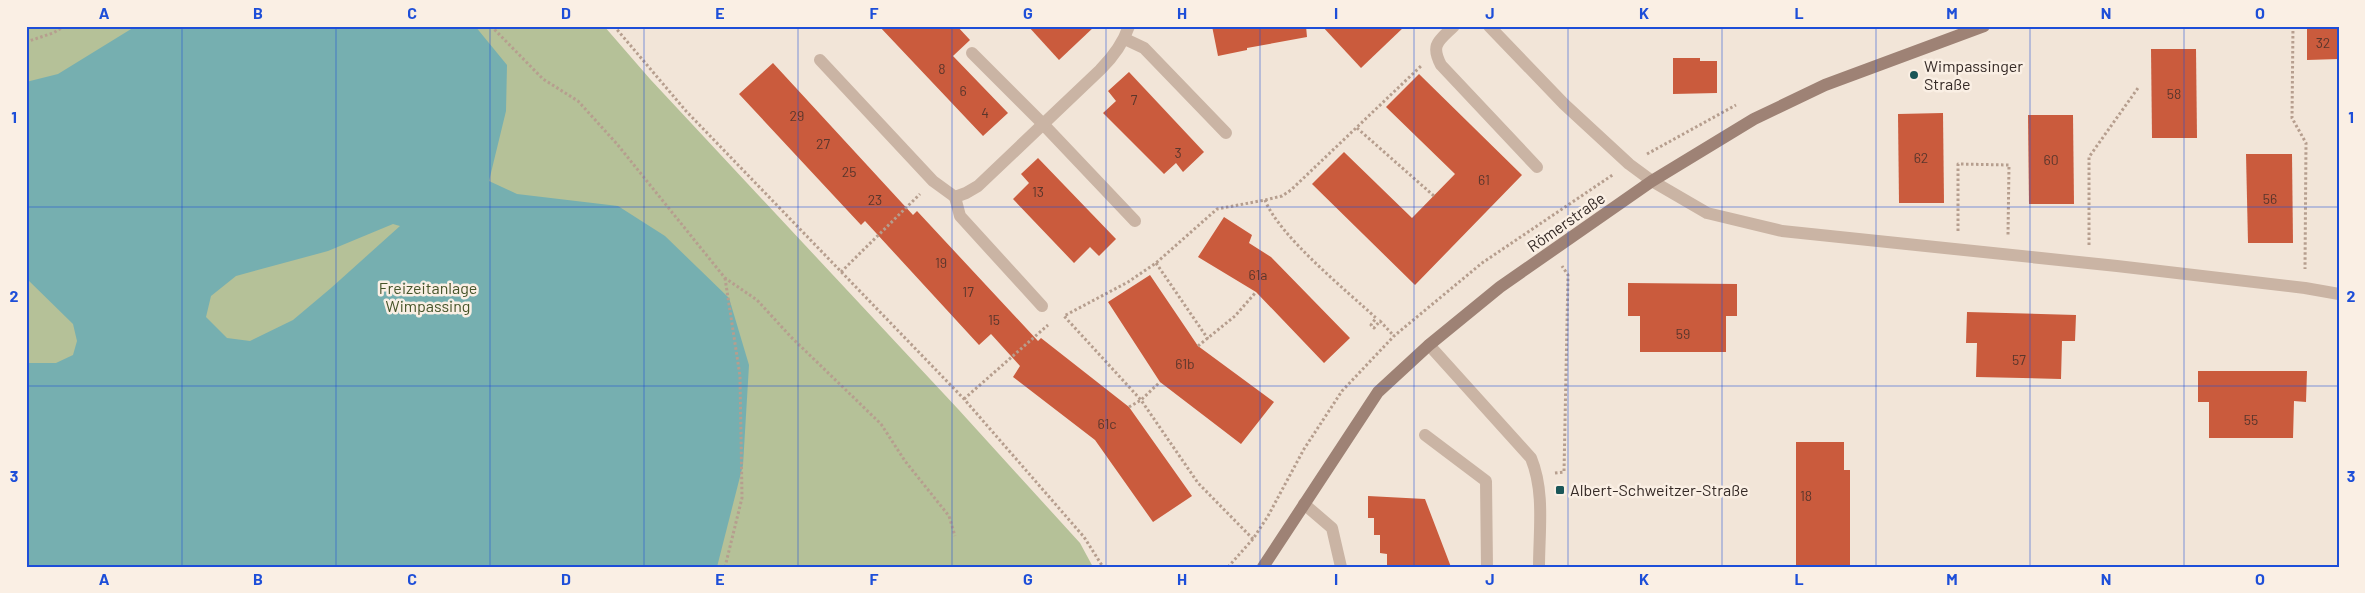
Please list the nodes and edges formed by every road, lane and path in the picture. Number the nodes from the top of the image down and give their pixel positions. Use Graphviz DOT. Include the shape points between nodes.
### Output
graph roads {
  1 [pos="65,26"];
  2 [pos="491,26"];
  3 [pos="614,26"];
  4 [pos="1129,26"];
  5 [pos="1454,26"];
  6 [pos="1489,26"];
  7 [pos="1984,26"];
  8 [pos="2293,26"];
  9 [pos="1125,39"];
  10 [pos="26,42"];
  11 [pos="972,53"];
  12 [pos="1435,54"];
  13 [pos="820,60"];
  14 [pos="2138,88"];
  15 [pos="1043,124"];
  16 [pos="1357,128"];
  17 [pos="1226,133"];
  18 [pos="1537,167"];
  19 [pos="933,181"];
  20 [pos="1652,181"];
  21 [pos="1434,196"];
  22 [pos="955,197"];
  23 [pos="1265,200"];
  24 [pos="1134,221"];
  25 [pos="1958,249"];
  26 [pos="1552,252"];
  27 [pos="2008,254"];
  28 [pos="1156,263"];
  29 [pos="2089,263"];
  30 [pos="841,272"];
  31 [pos="725,278"];
  32 [pos="2305,288"];
  33 [pos="1256,292"];
  34 [pos="2339,294"];
  35 [pos="1042,306"];
  36 [pos="1064,316"];
  37 [pos="1057,320"];
  38 [pos="1050,324"];
  39 [pos="1394,336"];
  40 [pos="1208,339"];
  41 [pos="1429,345"];
  42 [pos="1198,346"];
  43 [pos="1160,382"];
  44 [pos="964,399"];
  45 [pos="1141,400"];
  46 [pos="1130,408"];
  47 [pos="1425,436"];
  48 [pos="1538,475"];
  49 [pos="1304,504"];
  50 [pos="954,536"];
  51 [pos="1253,539"];
  52 [pos="725,567"];
  53 [pos="1103,567"];
  54 [pos="1263,567"];
  55 [pos="1341,567"];
  56 [pos="1487,567"];
  57 [pos="1539,567"];
  1 -- 10 [label="path"];
  2 -- 31 [label="path" via="544,80 578,101 617,144"];
  3 -- 30 [label="path" via="686,111"];
  4 -- 9 [label="street"];
  5 -- 12 [label="street" via="1439,41"];
  6 -- 20 [label="street" via="1564,104"];
  7 -- 20 [label="main road, Römerstraße" via="1789,101 1713,142"];
  8 -- 32 [label="path" via="2292,118 2306,143"];
  9 -- 15 [label="street" via="1105,65"];
  9 -- 17 [label="street" via="1144,48"];
  11 -- 15 [label="street"];
  12 -- 16 [label="path"];
  12 -- 18 [label="street" via="1441,66"];
  13 -- 19 [label="street"];
  14 -- 29 [label="path" via="2089,157"];
  15 -- 22 [label="street" via="978,186"];
  15 -- 24 [label="street"];
  16 -- 21 [label="path"];
  16 -- 23 [label="path" via="1291,190"];
  19 -- 22 [label="street"];
  19 -- 30 [label="path"];
  20 -- 25 [label="street" via="1707,213 1782,231"];
  20 -- 26 [label="main road, Römerstraße"];
  22 -- 35 [label="street" via="960,216"];
  23 -- 28 [label="path" via="1217,209"];
  23 -- 39 [label="path" via="1270,212 1308,255 1376,318 1371,325 1374,328 1380,321"];
  25 -- 27 [label="street"];
  25 -- 27 [label="path" via="1958,164 2010,165"];
  26 -- 41 [label="main road, Römerstraße" via="1500,287"];
  26 -- 48 [label="path" via="1568,275 1564,472"];
  27 -- 29 [label="street"];
  28 -- 36 [label="path"];
  28 -- 40 [label="path"];
  29 -- 32 [label="street"];
  30 -- 44 [label="path"];
  31 -- 50 [label="path" via="757,300 880,424 949,516"];
  31 -- 52 [label="path" via="740,376 742,498"];
  32 -- 34 [label="street"];
  33 -- 40 [label="path"];
  36 -- 37 [label="path"];
  36 -- 45 [label="path"];
  38 -- 44 [label="path"];
  40 -- 42 [label="path"];
  41 -- 48 [label="street" via="1531,458"];
  41 -- 49 [label="main road, Römerstraße" via="1378,392"];
  43 -- 45 [label="path"];
  44 -- 53 [label="path" via="1084,537"];
  45 -- 46 [label="path"];
  45 -- 51 [label="path" via="1198,483"];
  47 -- 56 [label="street" via="1486,481"];
  48 -- 57 [label="street"];
  49 -- 54 [label="main road, Römerstraße"];
  49 -- 55 [label="street" via="1332,528"];
}
